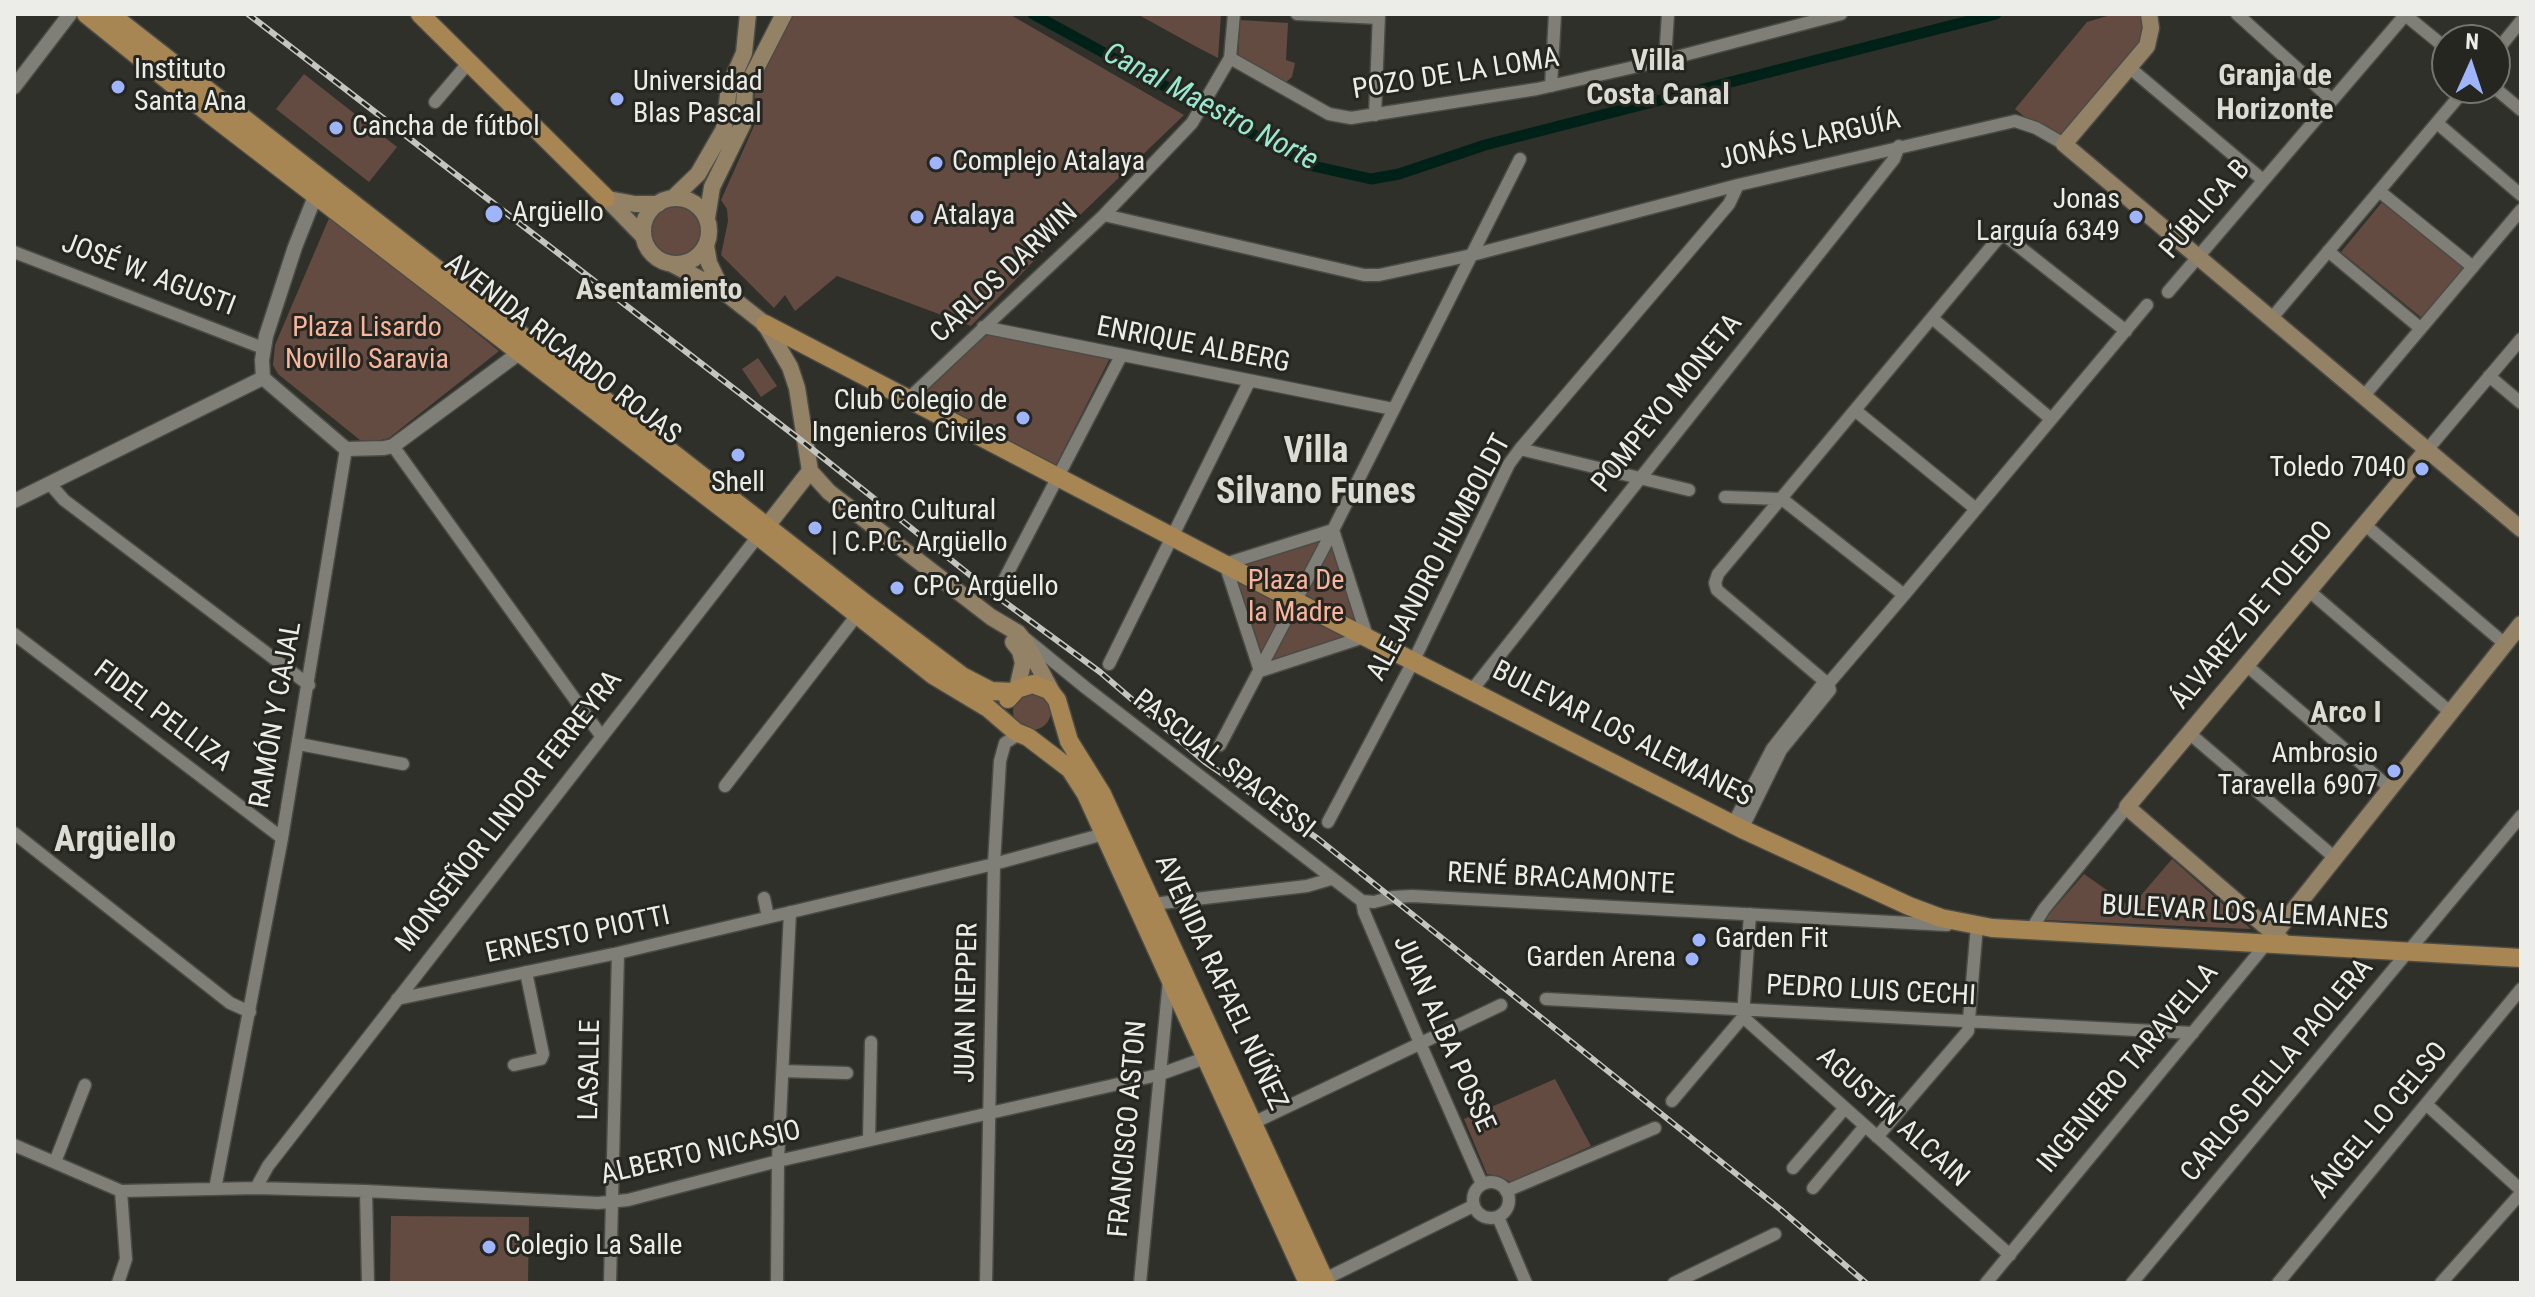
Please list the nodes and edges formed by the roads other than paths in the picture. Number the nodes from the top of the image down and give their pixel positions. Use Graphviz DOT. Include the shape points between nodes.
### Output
graph roads {
  1 [pos="70,14"];
  2 [pos="86,14"];
  3 [pos="110,14"];
  4 [pos="420,14"];
  5 [pos="748,14"];
  6 [pos="759,14"];
  7 [pos="781,14"];
  8 [pos="1234,14"];
  9 [pos="1297,14"];
  10 [pos="1555,14"];
  11 [pos="1668,14"];
  12 [pos="1841,14"];
  13 [pos="2149,14"];
  14 [pos="2237,14"];
  15 [pos="2405,14"];
  16 [pos="1379,16"];
  17 [pos="2431,36"];
  18 [pos="1230,58"];
  19 [pos="1665,60"];
  20 [pos="470,61"];
  21 [pos="2130,68"];
  22 [pos="1551,86"];
  23 [pos="14,87"];
  24 [pos="2332,100"];
  25 [pos="435,102"];
  26 [pos="2453,104"];
  27 [pos="1375,115"];
  28 [pos="2437,123"];
  29 [pos="2064,144"];
  30 [pos="1899,146"];
  31 [pos="1520,159"];
  32 [pos="2263,180"];
  33 [pos="1738,185"];
  34 [pos="321,189"];
  35 [pos="2379,191"];
  36 [pos="2521,195"];
  37 [pos="606,198"];
  38 [pos="665,201"];
  39 [pos="2521,210"];
  40 [pos="1104,215"];
  41 [pos="707,218"];
  42 [pos="643,236"];
  43 [pos="706,246"];
  44 [pos="2328,251"];
  45 [pos="14,252"];
  46 [pos="1472,255"];
  47 [pos="2197,257"];
  48 [pos="672,264"];
  49 [pos="2473,267"];
  50 [pos="723,291"];
  51 [pos="2168,292"];
  52 [pos="2147,305"];
  53 [pos="1932,318"];
  54 [pos="2271,319"];
  55 [pos="765,324"];
  56 [pos="983,327"];
  57 [pos="2419,327"];
  58 [pos="2126,331"];
  59 [pos="2521,339"];
  60 [pos="263,348"];
  61 [pos="816,351"];
  62 [pos="519,353"];
  63 [pos="1121,356"];
  64 [pos="790,367"];
  65 [pos="574,376"];
  66 [pos="2489,376"];
  67 [pos="263,378"];
  68 [pos="1249,382"];
  69 [pos="2363,397"];
  70 [pos="908,399"];
  71 [pos="2521,403"];
  72 [pos="1393,409"];
  73 [pos="1856,411"];
  74 [pos="2051,419"];
  75 [pos="393,446"];
  76 [pos="346,449"];
  77 [pos="1520,449"];
  78 [pos="2427,450"];
  79 [pos="810,471"];
  80 [pos="1059,477"];
  81 [pos="1640,478"];
  82 [pos="50,484"];
  83 [pos="1689,490"];
  84 [pos="794,491"];
  85 [pos="829,492"];
  86 [pos="1725,497"];
  87 [pos="1782,499"];
  88 [pos="14,501"];
  89 [pos="1976,509"];
  90 [pos="2364,524"];
  91 [pos="2521,529"];
  92 [pos="762,530"];
  93 [pos="1333,530"];
  94 [pos="1173,536"];
  95 [pos="1225,564"];
  96 [pos="1004,580"];
  97 [pos="2308,590"];
  98 [pos="1904,595"];
  99 [pos="1295,601"];
  100 [pos="857,615"];
  101 [pos="991,617"];
  102 [pos="2521,624"];
  103 [pos="1018,633"];
  104 [pos="14,634"];
  105 [pos="1367,636"];
  106 [pos="2505,644"];
  107 [pos="1414,660"];
  108 [pos="1109,664"];
  109 [pos="2246,665"];
  110 [pos="1260,671"];
  111 [pos="1828,684"];
  112 [pos="309,685"];
  113 [pos="1086,688"];
  114 [pos="1015,690"];
  115 [pos="1472,690"];
  116 [pos="1060,697"];
  117 [pos="2450,712"];
  118 [pos="1019,732"];
  119 [pos="2189,733"];
  120 [pos="602,737"];
  121 [pos="299,744"];
  122 [pos="1220,745"];
  123 [pos="403,764"];
  124 [pos="725,786"];
  125 [pos="2390,788"];
  126 [pos="2127,807"];
  127 [pos="2521,816"];
  128 [pos="1328,822"];
  129 [pos="1738,826"];
  130 [pos="14,833"];
  131 [pos="1104,834"];
  132 [pos="282,838"];
  133 [pos="2334,857"];
  134 [pos="994,864"];
  135 [pos="1331,879"];
  136 [pos="764,898"];
  137 [pos="1362,901"];
  138 [pos="1153,904"];
  139 [pos="790,912"];
  140 [pos="1750,914"];
  141 [pos="768,917"];
  142 [pos="1977,925"];
  143 [pos="2031,930"];
  144 [pos="2276,941"];
  145 [pos="2408,952"];
  146 [pos="618,953"];
  147 [pos="2521,958"];
  148 [pos="526,972"];
  149 [pos="1169,980"];
  150 [pos="2521,989"];
  151 [pos="397,999"];
  152 [pos="1546,999"];
  153 [pos="1501,1005"];
  154 [pos="250,1012"];
  155 [pos="1744,1013"];
  156 [pos="1971,1023"];
  157 [pos="2193,1033"];
  158 [pos="1196,1038"];
  159 [pos="871,1042"];
  160 [pos="1420,1043"];
  161 [pos="1205,1058"];
  162 [pos="514,1065"];
  163 [pos="783,1071"];
  164 [pos="847,1073"];
  165 [pos="1158,1075"];
  166 [pos="85,1085"];
  167 [pos="1672,1101"];
  168 [pos="2426,1104"];
  169 [pos="1845,1108"];
  170 [pos="990,1113"];
  171 [pos="1253,1123"];
  172 [pos="1865,1126"];
  173 [pos="1655,1128"];
  174 [pos="1877,1137"];
  175 [pos="869,1140"];
  176 [pos="14,1145"];
  177 [pos="778,1161"];
  178 [pos="55,1162"];
  179 [pos="1793,1168"];
  180 [pos="1482,1184"];
  181 [pos="256,1188"];
  182 [pos="1813,1188"];
  183 [pos="215,1189"];
  184 [pos="121,1191"];
  185 [pos="366,1191"];
  186 [pos="1506,1191"];
  187 [pos="2521,1192"];
  188 [pos="613,1201"];
  189 [pos="1473,1206"];
  190 [pos="1498,1217"];
  191 [pos="1775,1234"];
  192 [pos="2010,1255"];
  193 [pos="1320,1282"];
  194 [pos="118,1283"];
  195 [pos="368,1283"];
  196 [pos="610,1283"];
  197 [pos="777,1283"];
  198 [pos="986,1283"];
  199 [pos="1140,1283"];
  200 [pos="1526,1283"];
  201 [pos="1674,1283"];
  202 [pos="1986,1283"];
  203 [pos="2132,1283"];
  204 [pos="2278,1283"];
  205 [pos="2441,1283"];
  1 -- 23 [label="street"];
  2 -- 34 [label="main road, AVENIDA RICARDO ROJAS"];
  3 -- 34 [label="main road, AVENIDA RICARDO ROJAS"];
  4 -- 20 [label="main road"];
  5 -- 38 [label="main road" via="744,53 729,87 724,129 698,174"];
  6 -- 7 [label="main road"];
  7 -- 41 [label="main road" via="745,90 743,124 712,187"];
  8 -- 18 [label="street"];
  9 -- 16 [label="street"];
  10 -- 22 [label="street"];
  11 -- 19 [label="street"];
  12 -- 19 [label="street, POZO DE LA LOMA"];
  13 -- 21 [label="main road" via="2147,46"];
  14 -- 24 [label="street"];
  15 -- 17 [label="street"];
  15 -- 24 [label="street, PÚBLICA B"];
  16 -- 27 [label="street"];
  18 -- 27 [label="street, POZO DE LA LOMA" via="1329,114"];
  18 -- 40 [label="street, CARLOS DARWIN" via="1199,113"];
  19 -- 22 [label="street, POZO DE LA LOMA"];
  20 -- 25 [label="street"];
  20 -- 37 [label="main road"];
  21 -- 29 [label="main road"];
  21 -- 32 [label="street"];
  22 -- 27 [label="street, POZO DE LA LOMA"];
  24 -- 32 [label="street, PÚBLICA B"];
  26 -- 28 [label="street"];
  28 -- 35 [label="street"];
  28 -- 36 [label="street"];
  29 -- 30 [label="street, JONÁS LARGUÍA" via="2015,121"];
  29 -- 47 [label="main road, JONÁS LARGUÍA"];
  30 -- 33 [label="street, JONÁS LARGUÍA"];
  30 -- 81 [label="street, POMPEYO MONETA" via="1894,159"];
  31 -- 46 [label="street"];
  32 -- 47 [label="street, PÚBLICA B"];
  33 -- 46 [label="street, JONÁS LARGUÍA"];
  33 -- 77 [label="street, ALEJANDRO HUMBOLDT" via="1729,204"];
  34 -- 60 [label="street" via="295,247"];
  34 -- 62 [label="main road, AVENIDA RICARDO ROJAS"];
  34 -- 65 [label="main road, AVENIDA RICARDO ROJAS"];
  35 -- 44 [label="street"];
  35 -- 49 [label="street"];
  37 -- 38 [label="main road" via="635,204"];
  37 -- 42 [label="main road"];
  38 -- 41 [label="main road" via="692,202"];
  38 -- 42 [label="main road" via="645,220"];
  39 -- 49 [label="street"];
  40 -- 46 [label="street, JONÁS LARGUÍA" via="1364,275"];
  40 -- 56 [label="street, CARLOS DARWIN"];
  41 -- 43 [label="main road"];
  42 -- 48 [label="main road" via="651,253"];
  43 -- 48 [label="main road" via="691,261"];
  43 -- 50 [label="main road"];
  44 -- 54 [label="street"];
  44 -- 57 [label="street"];
  45 -- 60 [label="street, JOSÉ W. AGUSTI"];
  46 -- 72 [label="street"];
  47 -- 51 [label="street, PÚBLICA B"];
  47 -- 54 [label="main road, JONÁS LARGUÍA"];
  48 -- 50 [label="main road"];
  49 -- 57 [label="street"];
  50 -- 55 [label="main road"];
  52 -- 58 [label="street"];
  53 -- 58 [label="street" via="2001,236"];
  53 -- 73 [label="street"];
  53 -- 74 [label="street"];
  54 -- 69 [label="main road, JONÁS LARGUÍA"];
  55 -- 61 [label="main road, BULEVAR LOS ALEMANES"];
  55 -- 64 [label="main road"];
  56 -- 63 [label="street, ENRIQUE ALBERG"];
  56 -- 70 [label="street, CARLOS DARWIN"];
  57 -- 69 [label="street"];
  58 -- 74 [label="street"];
  59 -- 66 [label="street, ÁLVAREZ DE TOLEDO"];
  60 -- 67 [label="street"];
  61 -- 64 [label="main road" via="793,351"];
  61 -- 70 [label="main road, BULEVAR LOS ALEMANES"];
  62 -- 65 [label="main road" via="532,352 557,371"];
  62 -- 75 [label="street"];
  62 -- 92 [label="main road, AVENIDA RICARDO ROJAS"];
  63 -- 68 [label="street, ENRIQUE ALBERG"];
  63 -- 80 [label="street"];
  64 -- 79 [label="main road"];
  65 -- 92 [label="main road, AVENIDA RICARDO ROJAS"];
  66 -- 71 [label="street"];
  66 -- 78 [label="street, ÁLVAREZ DE TOLEDO"];
  67 -- 76 [label="street"];
  67 -- 82 [label="street"];
  68 -- 72 [label="street, ENRIQUE ALBERG"];
  68 -- 94 [label="street"];
  69 -- 78 [label="main road, JONÁS LARGUÍA"];
  70 -- 80 [label="main road, BULEVAR LOS ALEMANES"];
  72 -- 93 [label="street"];
  73 -- 87 [label="street"];
  73 -- 89 [label="street"];
  74 -- 89 [label="street"];
  75 -- 76 [label="street"];
  75 -- 120 [label="street"];
  76 -- 112 [label="street, RAMÓN Y CAJAL"];
  77 -- 81 [label="street"];
  77 -- 107 [label="street, ALEJANDRO HUMBOLDT"];
  78 -- 90 [label="main road, ÁLVAREZ DE TOLEDO"];
  78 -- 91 [label="main road, JONÁS LARGUÍA"];
  79 -- 84 [label="main road, MONSEÑOR LINDOR FERREYRA"];
  79 -- 85 [label="main road, AVENIDA RAFAEL NÚÑEZ"];
  80 -- 94 [label="main road, BULEVAR LOS ALEMANES"];
  80 -- 96 [label="street"];
  81 -- 83 [label="street"];
  81 -- 115 [label="street, POMPEYO MONETA"];
  82 -- 88 [label="street"];
  82 -- 112 [label="street" via="64,500"];
  84 -- 85 [label="main road"];
  84 -- 92 [label="main road, MONSEÑOR LINDOR FERREYRA"];
  85 -- 101 [label="main road, AVENIDA RAFAEL NÚÑEZ"];
  86 -- 87 [label="street"];
  87 -- 98 [label="street"];
  87 -- 111 [label="street" via="1715,583"];
  89 -- 98 [label="street"];
  90 -- 97 [label="main road, ÁLVAREZ DE TOLEDO"];
  90 -- 106 [label="street"];
  92 -- 100 [label="main road, AVENIDA RICARDO ROJAS"];
  92 -- 114 [label="main road, AVENIDA RICARDO ROJAS" via="962,676 991,691"];
  92 -- 120 [label="street, MONSEÑOR LINDOR FERREYRA"];
  93 -- 95 [label="street"];
  93 -- 99 [label="street"];
  93 -- 105 [label="street"];
  94 -- 95 [label="main road, BULEVAR LOS ALEMANES"];
  94 -- 108 [label="street"];
  95 -- 99 [label="main road, BULEVAR LOS ALEMANES"];
  95 -- 110 [label="street"];
  97 -- 109 [label="main road, ÁLVAREZ DE TOLEDO"];
  97 -- 117 [label="street"];
  98 -- 111 [label="street"];
  99 -- 105 [label="main road, BULEVAR LOS ALEMANES"];
  99 -- 110 [label="street"];
  100 -- 118 [label="main road, AVENIDA RICARDO ROJAS" via="933,675"];
  100 -- 124 [label="street"];
  101 -- 103 [label="main road, AVENIDA RAFAEL NÚÑEZ"];
  101 -- 114 [label="main road, AVENIDA RAFAEL NÚÑEZ" via="1022,657"];
  102 -- 106 [label="main road, INGENIERO TARAVELLA"];
  103 -- 113 [label="street, PASCUAL SPACESSI"];
  103 -- 116 [label="main road, AVENIDA RAFAEL NÚÑEZ"];
  104 -- 132 [label="street, FIDEL PELLIZA"];
  105 -- 107 [label="main road, BULEVAR LOS ALEMANES"];
  105 -- 110 [label="street"];
  106 -- 117 [label="main road, INGENIERO TARAVELLA"];
  107 -- 115 [label="main road, BULEVAR LOS ALEMANES"];
  107 -- 128 [label="street, ALEJANDRO HUMBOLDT"];
  109 -- 119 [label="main road, ÁLVAREZ DE TOLEDO"];
  109 -- 125 [label="street"];
  110 -- 122 [label="street"];
  111 -- 129 [label="street" via="1830,690 1781,750"];
  112 -- 121 [label="street, RAMÓN Y CAJAL"];
  113 -- 116 [label="street" via="1074,685"];
  113 -- 135 [label="street, PASCUAL SPACESSI"];
  114 -- 116 [label="main road" via="1039,685"];
  114 -- 118 [label="main road, AVENIDA RAFAEL NÚÑEZ" via="1005,707"];
  115 -- 129 [label="main road, BULEVAR LOS ALEMANES"];
  116 -- 118 [label="main road" via="1051,730 1038,737"];
  116 -- 138 [label="main road, AVENIDA RAFAEL NÚÑEZ" via="1069,741 1098,786"];
  117 -- 125 [label="main road, INGENIERO TARAVELLA"];
  118 -- 131 [label="main road, AVENIDA RAFAEL NÚÑEZ" via="1074,774"];
  118 -- 134 [label="street, JUAN NEPPER" via="1001,750"];
  119 -- 126 [label="main road, ÁLVAREZ DE TOLEDO"];
  119 -- 133 [label="street"];
  120 -- 151 [label="street, MONSEÑOR LINDOR FERREYRA"];
  121 -- 123 [label="street"];
  121 -- 132 [label="street, RAMÓN Y CAJAL"];
  125 -- 133 [label="main road, INGENIERO TARAVELLA"];
  126 -- 143 [label="street, ÁLVAREZ DE TOLEDO"];
  126 -- 144 [label="main road"];
  127 -- 145 [label="street, CARLOS DELLA PAOLERA"];
  129 -- 142 [label="main road, BULEVAR LOS ALEMANES" via="1909,906"];
  130 -- 154 [label="street" via="230,1003"];
  131 -- 134 [label="street"];
  131 -- 149 [label="main road, AVENIDA RAFAEL NÚÑEZ"];
  132 -- 154 [label="street, RAMÓN Y CAJAL"];
  133 -- 144 [label="main road, INGENIERO TARAVELLA"];
  134 -- 139 [label="street"];
  134 -- 170 [label="street, JUAN NEPPER"];
  135 -- 137 [label="street"];
  135 -- 138 [label="street"];
  136 -- 141 [label="street"];
  137 -- 140 [label="street, RENÉ BRACAMONTE" via="1412,896"];
  137 -- 160 [label="street, JUAN ALBA POSSE"];
  138 -- 171 [label="main road, AVENIDA RAFAEL NÚÑEZ"];
  139 -- 141 [label="street, ERNESTO PIOTTI"];
  139 -- 163 [label="street"];
  140 -- 142 [label="street, RENÉ BRACAMONTE"];
  140 -- 155 [label="street"];
  141 -- 146 [label="street, ERNESTO PIOTTI"];
  142 -- 143 [label="main road, BULEVAR LOS ALEMANES"];
  142 -- 156 [label="street"];
  143 -- 144 [label="main road, BULEVAR LOS ALEMANES"];
  144 -- 145 [label="main road, BULEVAR LOS ALEMANES"];
  144 -- 157 [label="street, INGENIERO TARAVELLA"];
  145 -- 147 [label="main road, BULEVAR LOS ALEMANES"];
  145 -- 203 [label="street, CARLOS DELLA PAOLERA"];
  146 -- 148 [label="street, ERNESTO PIOTTI"];
  146 -- 188 [label="street, LASALLE"];
  148 -- 151 [label="street, ERNESTO PIOTTI"];
  148 -- 162 [label="street" via="543,1054"];
  149 -- 158 [label="main road, AVENIDA RAFAEL NÚÑEZ"];
  149 -- 165 [label="street, FRANCISCO ASTON"];
  150 -- 168 [label="street, ÁNGEL LO CELSO"];
  151 -- 181 [label="street, MONSEÑOR LINDOR FERREYRA"];
  152 -- 155 [label="street, PEDRO LUIS CECHI"];
  153 -- 160 [label="street"];
  154 -- 183 [label="street, RAMÓN Y CAJAL"];
  155 -- 156 [label="street, PEDRO LUIS CECHI"];
  155 -- 167 [label="street"];
  155 -- 169 [label="street, AGUSTÍN ALCAIN"];
  156 -- 157 [label="street, PEDRO LUIS CECHI"];
  156 -- 174 [label="street"];
  157 -- 192 [label="street, INGENIERO TARAVELLA"];
  158 -- 161 [label="main road, AVENIDA RAFAEL NÚÑEZ"];
  158 -- 171 [label="main road" via="1237,1117"];
  159 -- 175 [label="street"];
  160 -- 171 [label="street"];
  160 -- 180 [label="street, JUAN ALBA POSSE"];
  161 -- 165 [label="street, ALBERTO NICASIO"];
  161 -- 193 [label="main road, AVENIDA RAFAEL NÚÑEZ"];
  163 -- 164 [label="street"];
  163 -- 177 [label="street"];
  165 -- 170 [label="street, ALBERTO NICASIO"];
  165 -- 199 [label="street, FRANCISCO ASTON"];
  166 -- 178 [label="street"];
  168 -- 187 [label="street"];
  168 -- 204 [label="street, ÁNGEL LO CELSO"];
  169 -- 172 [label="street, AGUSTÍN ALCAIN"];
  169 -- 179 [label="street"];
  170 -- 175 [label="street, ALBERTO NICASIO"];
  170 -- 198 [label="street, JUAN NEPPER"];
  171 -- 193 [label="main road, AVENIDA RAFAEL NÚÑEZ"];
  172 -- 174 [label="street, AGUSTÍN ALCAIN"];
  172 -- 182 [label="street"];
  173 -- 186 [label="street"];
  174 -- 192 [label="street, AGUSTÍN ALCAIN"];
  175 -- 177 [label="street, ALBERTO NICASIO"];
  176 -- 178 [label="street, ALBERTO NICASIO"];
  177 -- 188 [label="street, ALBERTO NICASIO"];
  177 -- 197 [label="street"];
  178 -- 184 [label="street, ALBERTO NICASIO"];
  180 -- 186 [label="street" via="1496,1183"];
  180 -- 189 [label="street"];
  181 -- 183 [label="street, ALBERTO NICASIO"];
  181 -- 185 [label="street, ALBERTO NICASIO"];
  183 -- 184 [label="street, ALBERTO NICASIO"];
  184 -- 194 [label="street" via="126,1259"];
  185 -- 188 [label="street, ALBERTO NICASIO"];
  185 -- 195 [label="street"];
  186 -- 190 [label="street" via="1509,1204"];
  187 -- 205 [label="street"];
  188 -- 196 [label="street, LASALLE"];
  189 -- 190 [label="street" via="1483,1217"];
  189 -- 193 [label="street"];
  190 -- 200 [label="street"];
  191 -- 201 [label="street"];
  192 -- 202 [label="street, INGENIERO TARAVELLA"];
}
